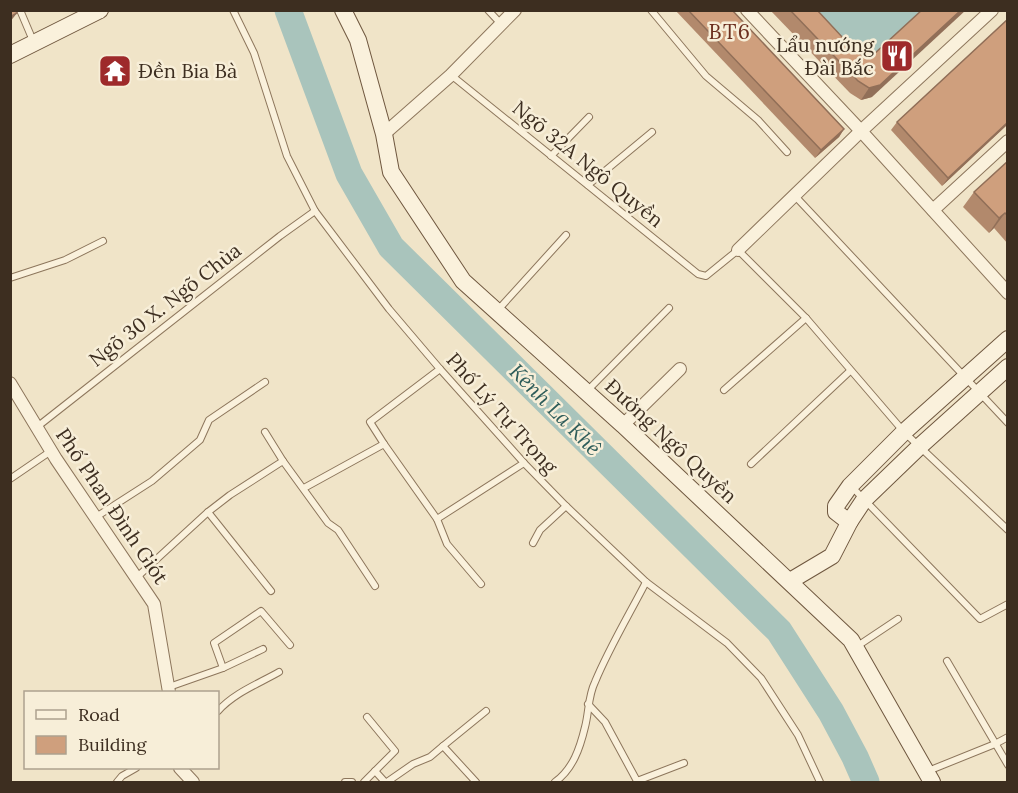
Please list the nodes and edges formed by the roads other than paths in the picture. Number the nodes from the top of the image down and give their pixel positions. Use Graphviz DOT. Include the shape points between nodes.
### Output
graph roads {
  1 [pos="20,10"];
  2 [pos="100,10"];
  3 [pos="233,10"];
  4 [pos="343,10"];
  5 [pos="488,10"];
  6 [pos="515,10"];
  7 [pos="651,10"];
  8 [pos="747,10"];
  9 [pos="992,10"];
  10 [pos="502,25"];
  11 [pos="35,44"];
  12 [pos="10,55"];
  13 [pos="451,75"];
  14 [pos="589,117"];
  15 [pos="861,131"];
  16 [pos="652,132"];
  17 [pos="384,134"];
  18 [pos="1008,141"];
  19 [pos="787,152"];
  20 [pos="551,156"];
  21 [pos="588,186"];
  22 [pos="795,196"];
  23 [pos="933,210"];
  24 [pos="315,211"];
  25 [pos="566,235"];
  26 [pos="103,242"];
  27 [pos="738,250"];
  28 [pos="10,278"];
  29 [pos="1008,292"];
  30 [pos="669,308"];
  31 [pos="496,312"];
  32 [pos="806,318"];
  33 [pos="1008,339"];
  34 [pos="1008,367"];
  35 [pos="440,369"];
  36 [pos="680,369"];
  37 [pos="850,371"];
  38 [pos="965,377"];
  39 [pos="265,382"];
  40 [pos="10,383"];
  41 [pos="724,390"];
  42 [pos="587,391"];
  43 [pos="979,392"];
  44 [pos="1008,423"];
  45 [pos="623,425"];
  46 [pos="36,427"];
  47 [pos="265,432"];
  48 [pos="904,432"];
  49 [pos="384,444"];
  50 [pos="919,447"];
  51 [pos="51,451"];
  52 [pos="283,461"];
  53 [pos="524,463"];
  54 [pos="751,464"];
  55 [pos="10,479"];
  56 [pos="850,486"];
  57 [pos="304,488"];
  58 [pos="864,500"];
  59 [pos="566,506"];
  60 [pos="208,512"];
  61 [pos="95,518"];
  62 [pos="437,519"];
  63 [pos="850,521"];
  64 [pos="1008,530"];
  65 [pos="533,543"];
  66 [pos="136,578"];
  67 [pos="790,581"];
  68 [pos="646,582"];
  69 [pos="481,584"];
  70 [pos="375,586"];
  71 [pos="271,591"];
  72 [pos="1008,604"];
  73 [pos="898,619"];
  74 [pos="290,645"];
  75 [pos="856,648"];
  76 [pos="263,649"];
  77 [pos="947,661"];
  78 [pos="223,668"];
  79 [pos="279,672"];
  80 [pos="168,690"];
  81 [pos="588,704"];
  82 [pos="219,710"];
  83 [pos="486,711"];
  84 [pos="367,717"];
  85 [pos="1008,737"];
  86 [pos="995,744"];
  87 [pos="443,746"];
  88 [pos="684,764"];
  89 [pos="1008,765"];
  90 [pos="134,769"];
  91 [pos="181,769"];
  92 [pos="375,771"];
  93 [pos="930,777"];
  94 [pos="636,782"];
  95 [pos="117,783"];
  96 [pos="193,783"];
  97 [pos="345,783"];
  98 [pos="352,783"];
  99 [pos="364,783"];
  100 [pos="386,783"];
  101 [pos="476,783"];
  102 [pos="555,783"];
  103 [pos="820,783"];
  1 -- 11 [label="lane"];
  2 -- 11 [label="street"];
  3 -- 24 [label="lane, Phố Lý Tự Trọng" via="254,53 287,156"];
  4 -- 17 [label="street, Đường Ngô Quyền" via="358,40"];
  5 -- 10 [label="lane"];
  6 -- 10 [label="street"];
  7 -- 19 [label="lane" via="706,76 758,120"];
  8 -- 15 [label="street"];
  9 -- 15 [label="street"];
  10 -- 13 [label="street"];
  11 -- 12 [label="street"];
  13 -- 17 [label="street"];
  13 -- 20 [label="lane, Ngõ 32A Ngô Quyền"];
  14 -- 20 [label="lane"];
  15 -- 22 [label="street"];
  15 -- 23 [label="street"];
  16 -- 21 [label="lane"];
  17 -- 31 [label="street, Đường Ngô Quyền" via="391,172 463,281"];
  18 -- 23 [label="street"];
  20 -- 21 [label="lane, Ngõ 32A Ngô Quyền"];
  21 -- 27 [label="lane, Ngõ 32A Ngô Quyền" via="698,274 706,276"];
  22 -- 27 [label="street"];
  22 -- 38 [label="lane"];
  23 -- 29 [label="street"];
  24 -- 35 [label="lane, Phố Lý Tự Trọng"];
  24 -- 46 [label="lane, Ngõ 30 X. Ngõ Chùa"];
  25 -- 31 [label="lane"];
  26 -- 28 [label="lane" via="65,260"];
  27 -- 32 [label="lane"];
  30 -- 42 [label="lane"];
  31 -- 42 [label="street, Đường Ngô Quyền"];
  32 -- 37 [label="lane"];
  32 -- 41 [label="lane"];
  33 -- 38 [label="street"];
  34 -- 43 [label="street"];
  35 -- 49 [label="lane" via="370,422"];
  35 -- 53 [label="lane, Phố Lý Tự Trọng"];
  36 -- 45 [label="street"];
  37 -- 48 [label="lane"];
  37 -- 54 [label="lane"];
  38 -- 43 [label="lane"];
  38 -- 48 [label="street"];
  39 -- 61 [label="lane" via="209,420 200,440 152,481"];
  40 -- 46 [label="street, Phố Phan Đình Giót"];
  42 -- 45 [label="street, Đường Ngô Quyền"];
  43 -- 44 [label="lane"];
  43 -- 50 [label="street"];
  45 -- 67 [label="street, Đường Ngô Quyền"];
  46 -- 51 [label="street, Phố Phan Đình Giót"];
  47 -- 52 [label="lane"];
  48 -- 50 [label="lane"];
  48 -- 56 [label="street"];
  49 -- 57 [label="lane"];
  49 -- 62 [label="lane"];
  50 -- 58 [label="street"];
  50 -- 64 [label="lane"];
  51 -- 55 [label="lane"];
  51 -- 61 [label="street, Phố Phan Đình Giót"];
  52 -- 57 [label="lane"];
  52 -- 60 [label="lane"];
  53 -- 59 [label="lane, Phố Lý Tự Trọng"];
  53 -- 62 [label="lane"];
  56 -- 58 [label="lane"];
  56 -- 63 [label="street" via="836,506 836,512"];
  57 -- 70 [label="lane"];
  58 -- 63 [label="street"];
  58 -- 72 [label="lane" via="980,619"];
  59 -- 65 [label="lane" via="540,530"];
  59 -- 68 [label="lane, Phố Lý Tự Trọng"];
  60 -- 66 [label="lane"];
  60 -- 71 [label="lane"];
  61 -- 66 [label="street, Phố Phan Đình Giót"];
  62 -- 69 [label="lane" via="447,544"];
  63 -- 67 [label="street" via="832,556"];
  66 -- 80 [label="street, Phố Phan Đình Giót" via="154,604"];
  67 -- 75 [label="street, Đường Ngô Quyền"];
  68 -- 81 [label="lane" via="595,680"];
  68 -- 103 [label="lane, Phố Lý Tự Trọng" via="728,643 761,678 798,735"];
  73 -- 75 [label="lane"];
  74 -- 78 [label="lane" via="261,610 214,643"];
  75 -- 93 [label="street, Đường Ngô Quyền"];
  76 -- 78 [label="lane"];
  77 -- 86 [label="lane"];
  78 -- 80 [label="lane"];
  79 -- 82 [label="lane"];
  81 -- 94 [label="lane" via="605,722"];
  81 -- 102 [label="lane" via="572,765"];
  83 -- 87 [label="lane"];
  84 -- 92 [label="lane" via="394,751"];
  85 -- 86 [label="lane"];
  86 -- 89 [label="lane"];
  86 -- 93 [label="lane"];
  87 -- 100 [label="lane"];
  87 -- 101 [label="lane"];
  88 -- 94 [label="lane"];
  90 -- 95 [label="lane"];
  91 -- 96 [label="street"];
  92 -- 99 [label="lane"];
  92 -- 100 [label="lane"];
  97 -- 98 [label="lane"];
}
